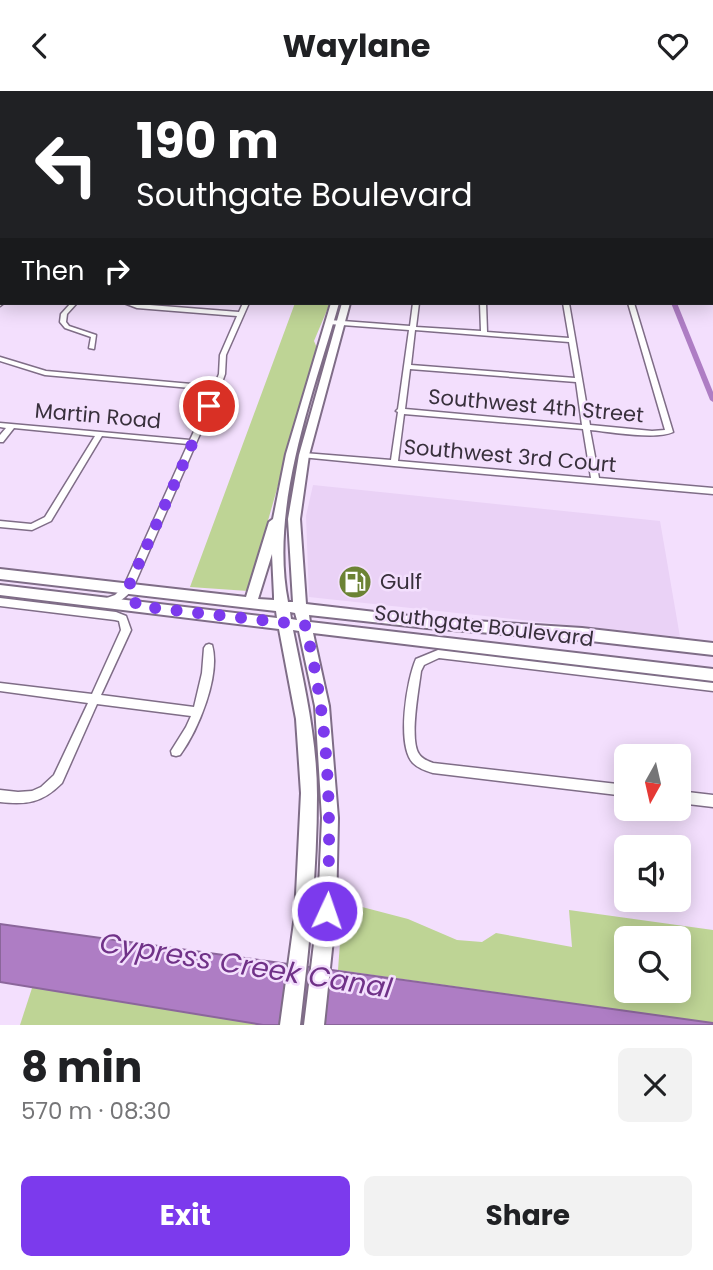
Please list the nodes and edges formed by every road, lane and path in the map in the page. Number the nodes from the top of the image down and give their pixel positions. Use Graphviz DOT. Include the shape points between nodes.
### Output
graph roads {
  1 [pos="72,305"];
  2 [pos="134,305"];
  3 [pos="245,305"];
  4 [pos="335,305"];
  5 [pos="345,305"];
  6 [pos="416,305"];
  7 [pos="482,305"];
  8 [pos="566,305"];
  9 [pos="632,305"];
  10 [pos="240,314"];
  11 [pos="335,322"];
  12 [pos="412,328"];
  13 [pos="484,333"];
  14 [pos="571,340"];
  15 [pos="92,348"];
  16 [pos="0,359"];
  17 [pos="407,367"];
  18 [pos="577,380"];
  19 [pos="217,388"];
  20 [pos="400,411"];
  21 [pos="0,425"];
  22 [pos="10,427"];
  23 [pos="585,427"];
  24 [pos="100,433"];
  25 [pos="0,440"];
  26 [pos="192,442"];
  27 [pos="304,455"];
  28 [pos="394,464"];
  29 [pos="284,480"];
  30 [pos="595,480"];
  31 [pos="713,491"];
  32 [pos="297,493"];
  33 [pos="279,510"];
  34 [pos="0,524"];
  35 [pos="0,574"];
  36 [pos="128,588"];
  37 [pos="0,590"];
  38 [pos="0,602"];
  39 [pos="107,602"];
  40 [pos="251,602"];
  41 [pos="281,605"];
  42 [pos="137,606"];
  43 [pos="300,608"];
  44 [pos="284,623"];
  45 [pos="305,625"];
  46 [pos="209,648"];
  47 [pos="713,649"];
  48 [pos="713,675"];
  49 [pos="0,687"];
  50 [pos="713,687"];
  51 [pos="94,699"];
  52 [pos="195,712"];
  53 [pos="176,751"];
  54 [pos="614,790"];
  55 [pos="0,796"];
  56 [pos="691,798"];
  57 [pos="713,801"];
  58 [pos="299,952"];
  59 [pos="290,1025"];
  60 [pos="314,1025"];
  1 -- 15 [label="street" via="63,322 94,336"];
  2 -- 10 [label="street"];
  3 -- 10 [label="street"];
  4 -- 11 [label="main road"];
  5 -- 11 [label="main road"];
  6 -- 12 [label="street"];
  7 -- 13 [label="street"];
  8 -- 14 [label="street"];
  9 -- 23 [label="street, Southwest 4th Street" via="669,432"];
  10 -- 19 [label="street" via="223,355"];
  11 -- 12 [label="street"];
  11 -- 27 [label="main road"];
  11 -- 29 [label="main road"];
  12 -- 13 [label="street"];
  12 -- 17 [label="street"];
  13 -- 14 [label="street"];
  14 -- 18 [label="street"];
  16 -- 19 [label="street" via="45,373"];
  17 -- 18 [label="street"];
  17 -- 20 [label="street"];
  18 -- 23 [label="street"];
  19 -- 26 [label="street"];
  20 -- 23 [label="street, Southwest 4th Street"];
  20 -- 28 [label="street"];
  21 -- 22 [label="street, Martin Road"];
  22 -- 24 [label="street, Martin Road"];
  22 -- 25 [label="street"];
  23 -- 30 [label="street"];
  24 -- 26 [label="street, Martin Road"];
  24 -- 34 [label="street" via="52,515 33,527"];
  26 -- 36 [label="street"];
  27 -- 28 [label="street, Southwest 3rd Court"];
  27 -- 32 [label="main road"];
  28 -- 30 [label="street, Southwest 3rd Court"];
  29 -- 32 [label="main road" via="287,488"];
  29 -- 33 [label="main road"];
  30 -- 31 [label="street, Southwest 3rd Court"];
  32 -- 43 [label="main road" via="294,545"];
  33 -- 40 [label="main road"];
  33 -- 41 [label="main road"];
  35 -- 36 [label="main road, Southgate Boulevard"];
  36 -- 39 [label="street"];
  36 -- 40 [label="main road, Southgate Boulevard"];
  36 -- 42 [label="street"];
  37 -- 39 [label="main road, Southgate Boulevard"];
  38 -- 51 [label="street" via="123,619 126,630"];
  39 -- 42 [label="main road, Southgate Boulevard"];
  40 -- 41 [label="main road, Southgate Boulevard"];
  41 -- 43 [label="main road, Southgate Boulevard"];
  41 -- 44 [label="main road"];
  42 -- 44 [label="main road, Southgate Boulevard"];
  43 -- 45 [label="main road"];
  43 -- 47 [label="main road, Southgate Boulevard"];
  44 -- 45 [label="main road, Southgate Boulevard"];
  44 -- 58 [label="main road" via="308,754 309,835"];
  45 -- 48 [label="main road, Southgate Boulevard"];
  45 -- 60 [label="main road" via="322,706 330,862"];
  46 -- 52 [label="street" via="210,668"];
  49 -- 51 [label="street"];
  50 -- 54 [label="street" via="430,655 420,662 410,743 416,759 433,768"];
  51 -- 52 [label="street"];
  51 -- 55 [label="street" via="58,779 46,793 24,799"];
  52 -- 53 [label="street" via="187,740"];
  56 -- 57 [label="street"];
  58 -- 59 [label="main road"];
}
